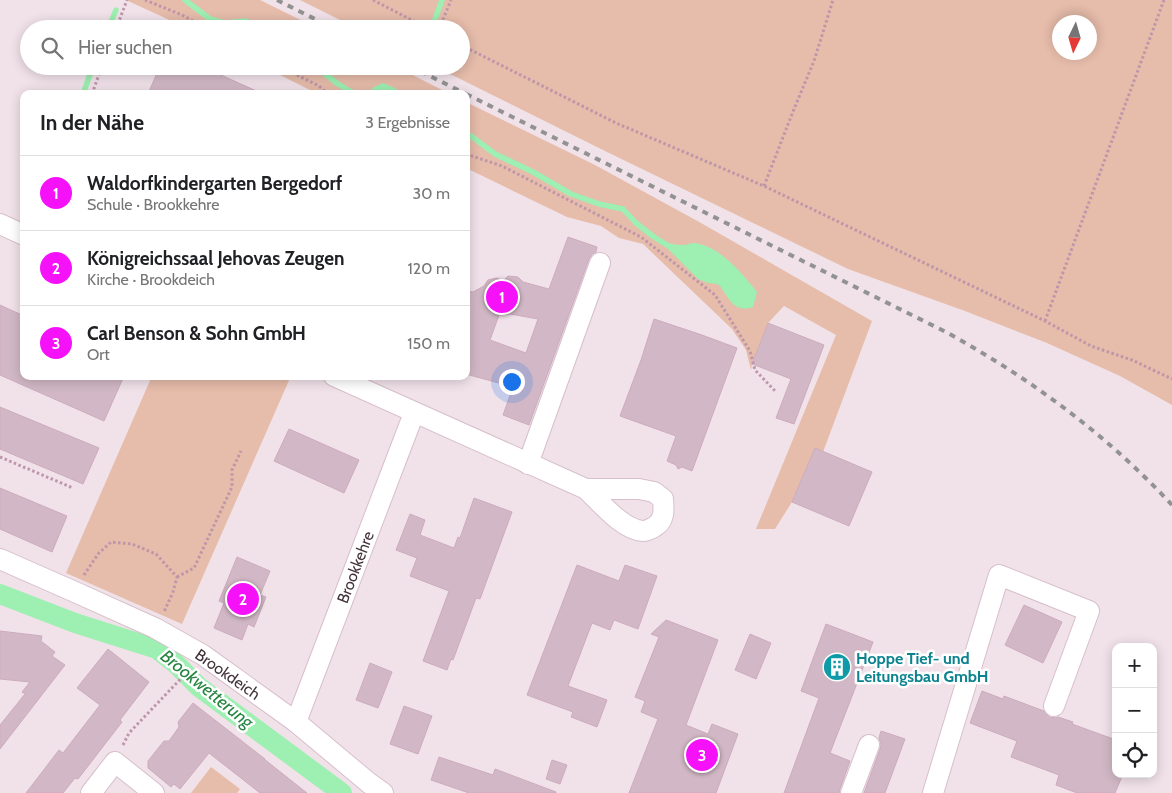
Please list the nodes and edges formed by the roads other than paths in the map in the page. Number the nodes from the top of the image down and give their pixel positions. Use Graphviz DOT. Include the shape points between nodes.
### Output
graph roads {
  1 [pos="0,224"];
  2 [pos="20,233"];
  3 [pos="600,264"];
  4 [pos="343,380"];
  5 [pos="414,413"];
  6 [pos="528,464"];
  7 [pos="586,489"];
  8 [pos="0,559"];
  9 [pos="1054,706"];
  10 [pos="296,722"];
  11 [pos="869,745"];
  12 [pos="91,793"];
  13 [pos="154,793"];
  14 [pos="384,793"];
  15 [pos="852,793"];
  16 [pos="932,793"];
  1 -- 2 [label="street"];
  3 -- 6 [label="street"];
  4 -- 5 [label="street"];
  5 -- 6 [label="street"];
  5 -- 10 [label="street, Brookkehre"];
  6 -- 7 [label="street"];
  8 -- 10 [label="street, Brookdeich" via="155,628 258,684"];
  9 -- 16 [label="street" via="1089,611 999,575"];
  10 -- 14 [label="street, Brookdeich"];
  11 -- 15 [label="street"];
  12 -- 13 [label="street" via="115,762"];
}
